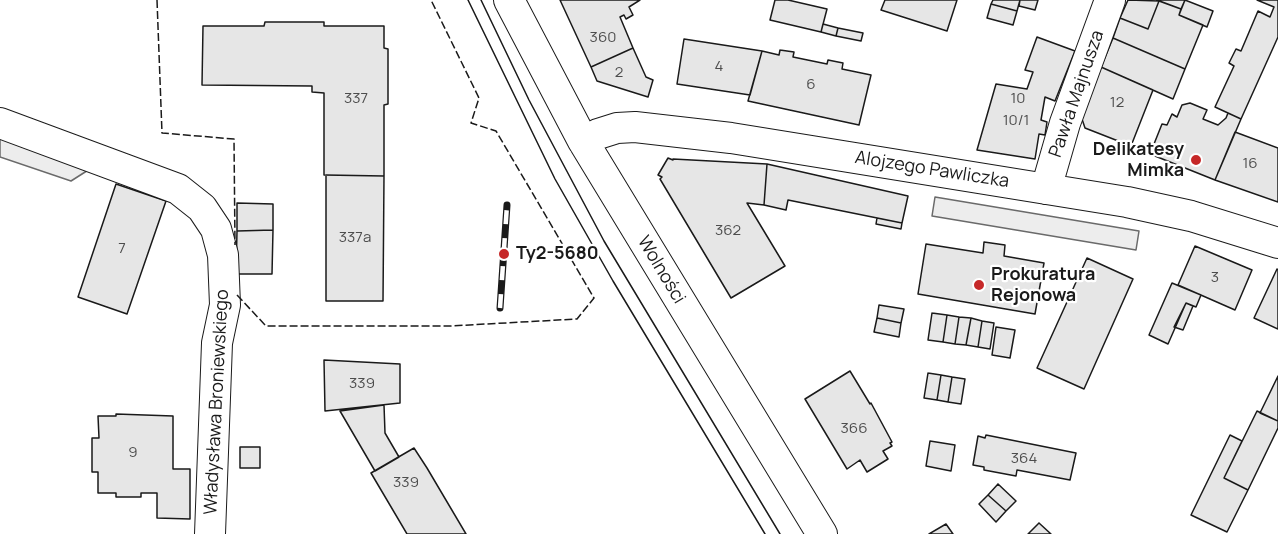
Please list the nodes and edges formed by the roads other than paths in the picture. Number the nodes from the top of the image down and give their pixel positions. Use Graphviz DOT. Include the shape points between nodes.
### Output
graph roads {
  1 [pos="509,0"];
  2 [pos="1110,0"];
  3 [pos="0,123"];
  4 [pos="583,141"];
  5 [pos="1046,189"];
  6 [pos="1278,243"];
  7 [pos="210,534"];
  8 [pos="822,534"];
  1 -- 4 [label="street, Wolności"];
  2 -- 5 [label="street, Pawła Majnusza" via="1065,123"];
  3 -- 7 [label="street, Władysława Broniewskiego" via="178,189 202,208 216,229 223,255 225,305 217,343"];
  4 -- 5 [label="street, Alojzego Pawliczka" via="617,128 656,129"];
  4 -- 8 [label="street, Wolności"];
  5 -- 6 [label="street, Alojzego Pawliczka" via="1191,216"];
}
